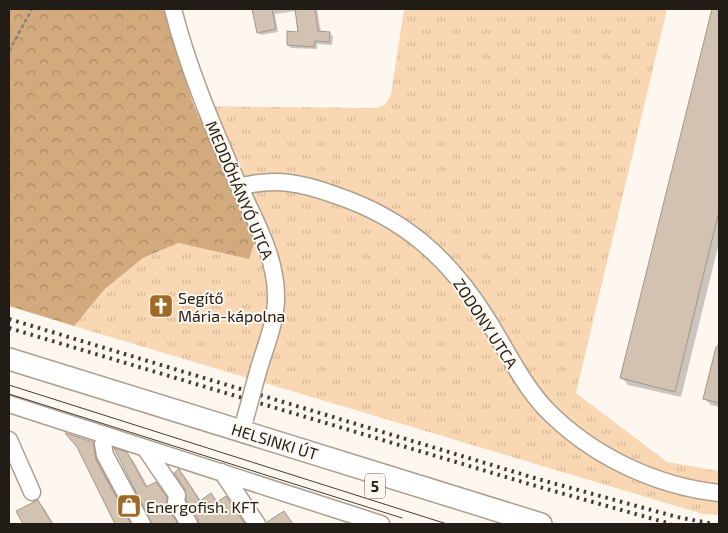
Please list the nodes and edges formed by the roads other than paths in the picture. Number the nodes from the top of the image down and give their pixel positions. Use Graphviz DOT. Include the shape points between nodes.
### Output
graph roads {
  1 [pos="173,9"];
  2 [pos="239,186"];
  3 [pos="9,359"];
  4 [pos="9,372"];
  5 [pos="9,404"];
  6 [pos="240,435"];
  7 [pos="106,436"];
  8 [pos="9,440"];
  9 [pos="145,448"];
  10 [pos="222,472"];
  11 [pos="32,492"];
  12 [pos="719,493"];
  13 [pos="377,523"];
  14 [pos="142,524"];
  15 [pos="189,524"];
  16 [pos="257,524"];
  17 [pos="499,524"];
  18 [pos="541,524"];
  1 -- 2 [label="street, MEDDŐHÁNYÓ UTCA" via="208,116"];
  2 -- 6 [label="street, MEDDŐHÁNYÓ UTCA, bridge" via="264,240 275,281 275,309"];
  2 -- 12 [label="street, ZODONY UTCA" via="271,181 298,184 344,198 412,233 457,277 487,318 528,387 564,426 595,449 633,470"];
  3 -- 6 [label="main road, HELSINKI ÚT / 5"];
  4 -- 6 [label="main road, HELSINKI ÚT / 5"];
  5 -- 7 [label="street"];
  6 -- 17 [label="main road, HELSINKI ÚT / 5"];
  6 -- 18 [label="main road, HELSINKI ÚT / 5"];
  7 -- 9 [label="street"];
  7 -- 14 [label="street" via="105,455"];
  8 -- 11 [label="street"];
  9 -- 10 [label="street"];
  9 -- 15 [label="street" via="177,495 176,502"];
  10 -- 13 [label="street"];
  10 -- 16 [label="street"];
}
